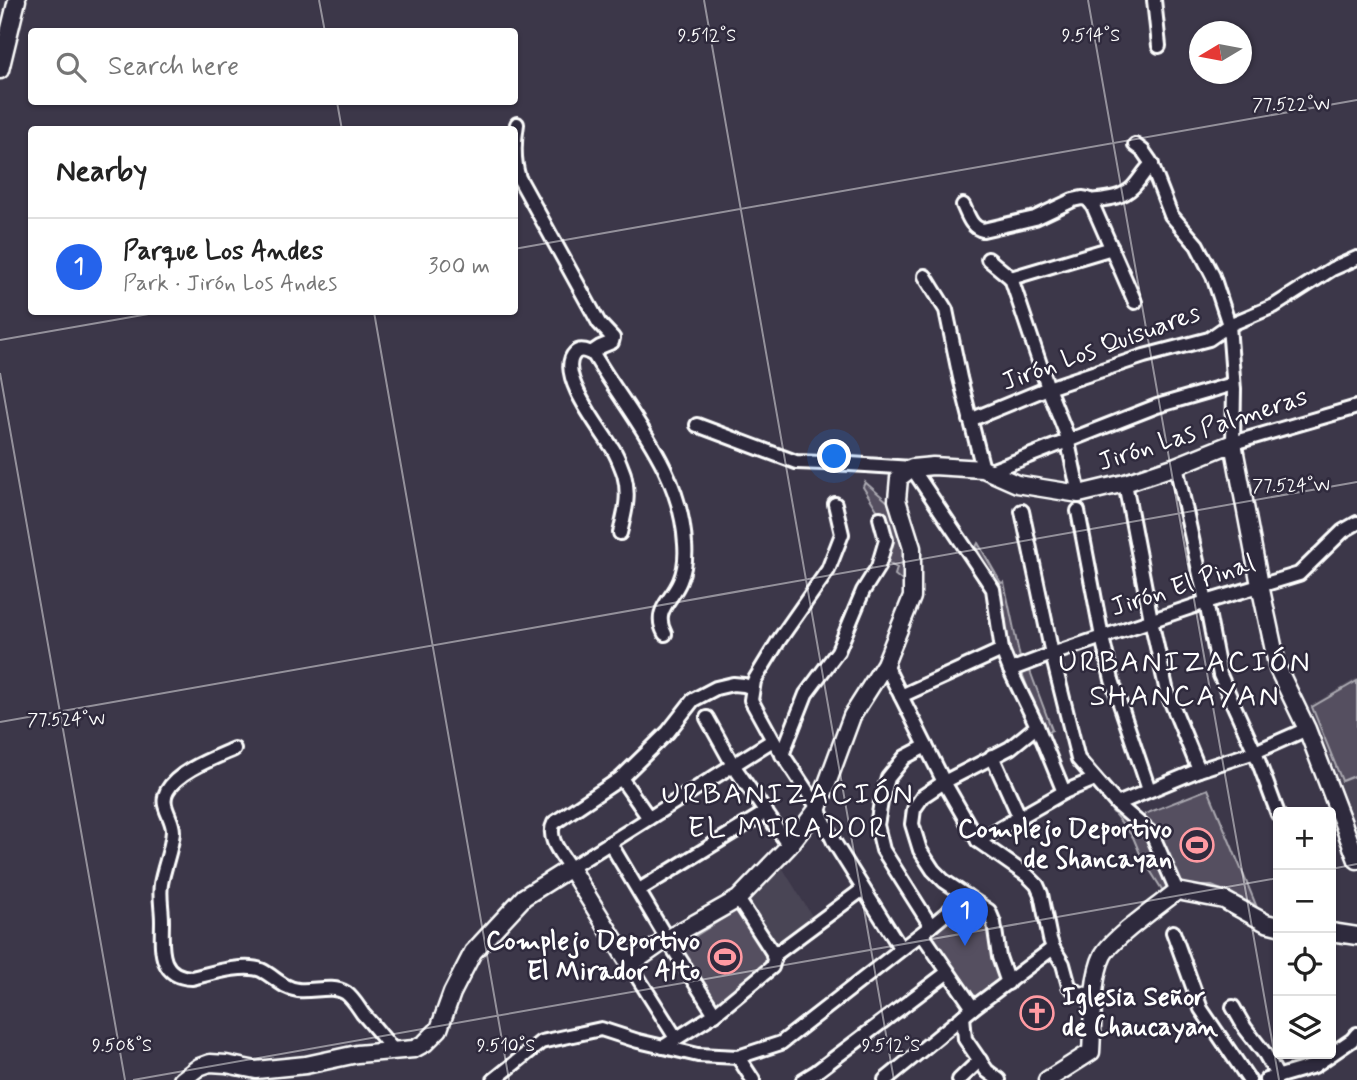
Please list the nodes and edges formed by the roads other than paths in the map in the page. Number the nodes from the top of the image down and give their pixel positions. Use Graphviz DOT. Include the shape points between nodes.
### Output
graph roads {
  1 [pos="17,0"];
  2 [pos="1154,0"];
  3 [pos="1160,46"];
  4 [pos="0,70"];
  5 [pos="1135,145"];
  6 [pos="1152,164"];
  7 [pos="518,175"];
  8 [pos="1089,201"];
  9 [pos="963,205"];
  10 [pos="1112,248"];
  11 [pos="1357,258"];
  12 [pos="988,259"];
  13 [pos="925,276"];
  14 [pos="1010,278"];
  15 [pos="1135,302"];
  16 [pos="1229,325"];
  17 [pos="591,353"];
  18 [pos="1233,384"];
  19 [pos="1048,388"];
  20 [pos="1357,407"];
  21 [pos="970,420"];
  22 [pos="697,425"];
  23 [pos="1068,441"];
  24 [pos="1233,443"];
  25 [pos="1176,466"];
  26 [pos="912,468"];
  27 [pos="986,470"];
  28 [pos="1125,484"];
  29 [pos="1079,502"];
  30 [pos="835,504"];
  31 [pos="1022,511"];
  32 [pos="880,518"];
  33 [pos="1357,523"];
  34 [pos="620,533"];
  35 [pos="1260,585"];
  36 [pos="1206,601"];
  37 [pos="1151,620"];
  38 [pos="665,634"];
  39 [pos="1101,637"];
  40 [pos="1002,649"];
  41 [pos="1052,654"];
  42 [pos="885,664"];
  43 [pos="1010,670"];
  44 [pos="752,688"];
  45 [pos="901,696"];
  46 [pos="706,718"];
  47 [pos="1037,726"];
  48 [pos="1307,729"];
  49 [pos="773,740"];
  50 [pos="926,746"];
  51 [pos="234,749"];
  52 [pos="1255,752"];
  53 [pos="782,755"];
  54 [pos="992,756"];
  55 [pos="733,765"];
  56 [pos="1199,770"];
  57 [pos="621,778"];
  58 [pos="1095,779"];
  59 [pos="944,782"];
  60 [pos="1149,790"];
  61 [pos="1064,792"];
  62 [pos="1117,804"];
  63 [pos="1275,807"];
  64 [pos="818,808"];
  65 [pos="766,812"];
  66 [pos="649,818"];
  67 [pos="1020,818"];
  68 [pos="978,841"];
  69 [pos="610,843"];
  70 [pos="789,846"];
  71 [pos="1357,860"];
  72 [pos="570,868"];
  73 [pos="639,890"];
  74 [pos="863,890"];
  75 [pos="1177,891"];
  76 [pos="967,896"];
  77 [pos="738,899"];
  78 [pos="1273,925"];
  79 [pos="927,930"];
  80 [pos="1173,932"];
  81 [pos="1336,933"];
  82 [pos="1357,936"];
  83 [pos="667,939"];
  84 [pos="1053,948"];
  85 [pos="901,949"];
  86 [pos="773,956"];
  87 [pos="630,965"];
  88 [pos="948,972"];
  89 [pos="1008,983"];
  90 [pos="1095,995"];
  91 [pos="1233,1007"];
  92 [pos="968,1012"];
  93 [pos="715,1014"];
  94 [pos="1355,1037"];
  95 [pos="676,1038"];
  96 [pos="663,1047"];
  97 [pos="394,1051"];
  98 [pos="738,1057"];
  99 [pos="980,1060"];
  100 [pos="1272,1079"];
  101 [pos="182,1080"];
  102 [pos="494,1080"];
  103 [pos="753,1080"];
  104 [pos="803,1080"];
  105 [pos="885,1080"];
  106 [pos="959,1080"];
  107 [pos="999,1080"];
  108 [pos="1047,1080"];
  109 [pos="1249,1080"];
  1 -- 4 [label="main road"];
  2 -- 3 [label="street"];
  5 -- 6 [label="street"];
  6 -- 8 [label="street" via="1124,194"];
  6 -- 16 [label="street" via="1171,215 1197,245 1213,276"];
  7 -- 17 [label="street" via="599,323 613,338"];
  8 -- 9 [label="street" via="1073,200 1035,218 983,230 973,225"];
  8 -- 10 [label="street"];
  10 -- 14 [label="street"];
  10 -- 15 [label="street"];
  11 -- 16 [label="street, Jirón Los Quisuares" via="1275,306"];
  12 -- 14 [label="street"];
  13 -- 21 [label="street" via="946,310"];
  14 -- 19 [label="street"];
  16 -- 18 [label="street"];
  16 -- 19 [label="street, Jirón Los Quisuares" via="1209,339"];
  17 -- 34 [label="street" via="575,353 571,377 623,470 628,497"];
  17 -- 38 [label="street" via="664,466 678,508 685,561 681,579 661,614"];
  18 -- 23 [label="street" via="1157,406"];
  18 -- 24 [label="street"];
  19 -- 21 [label="street, Jirón Los Quisuares"];
  19 -- 23 [label="street"];
  20 -- 24 [label="street, Jirón Las Palmeras"];
  21 -- 27 [label="street"];
  22 -- 26 [label="street, Jirón Las Palmeras" via="796,462"];
  23 -- 27 [label="street"];
  23 -- 29 [label="street"];
  24 -- 25 [label="main road, Jirón Las Palmeras"];
  24 -- 35 [label="main road"];
  25 -- 28 [label="main road, Jirón Las Palmeras"];
  25 -- 36 [label="street"];
  26 -- 27 [label="main road, Jirón Las Palmeras"];
  26 -- 40 [label="street" via="993,589"];
  26 -- 42 [label="main road" via="899,478 897,500 912,548 912,597"];
  27 -- 29 [label="main road, Jirón Las Palmeras"];
  28 -- 29 [label="main road, Jirón Las Palmeras"];
  28 -- 37 [label="street"];
  29 -- 39 [label="street"];
  30 -- 44 [label="street" via="842,534 828,569"];
  31 -- 41 [label="street"];
  32 -- 53 [label="street" via="886,540 878,567 838,651 806,694"];
  33 -- 35 [label="street, Jirón El Pinal" via="1299,574"];
  35 -- 36 [label="street, Jirón El Pinal"];
  35 -- 48 [label="main road" via="1278,669"];
  36 -- 37 [label="street, Jirón El Pinal"];
  36 -- 52 [label="street" via="1220,675"];
  37 -- 39 [label="street, Jirón El Pinal"];
  37 -- 56 [label="street" via="1167,692"];
  39 -- 41 [label="street, Jirón El Pinal"];
  39 -- 60 [label="street"];
  40 -- 43 [label="street"];
  40 -- 45 [label="street"];
  41 -- 43 [label="street, Jirón El Pinal"];
  41 -- 58 [label="street" via="1078,759"];
  42 -- 45 [label="street"];
  42 -- 64 [label="main road" via="852,716"];
  43 -- 47 [label="street"];
  44 -- 49 [label="street" via="751,700"];
  44 -- 57 [label="street" via="733,684 693,700"];
  45 -- 50 [label="street"];
  46 -- 55 [label="street"];
  47 -- 54 [label="street"];
  47 -- 61 [label="street"];
  48 -- 52 [label="street"];
  48 -- 71 [label="main road"];
  49 -- 53 [label="street"];
  49 -- 55 [label="street"];
  50 -- 59 [label="street"];
  50 -- 79 [label="street" via="905,757 888,778 877,825 883,850"];
  51 -- 97 [label="street" via="186,773 165,795 173,830 160,886 162,955 167,966 192,978 252,968 290,989 346,993"];
  52 -- 56 [label="street"];
  52 -- 63 [label="street"];
  53 -- 64 [label="street"];
  54 -- 59 [label="street"];
  54 -- 67 [label="street"];
  55 -- 65 [label="street"];
  55 -- 66 [label="street"];
  56 -- 60 [label="street"];
  57 -- 66 [label="street"];
  57 -- 72 [label="street" via="554,823 552,836"];
  58 -- 61 [label="street"];
  58 -- 62 [label="street"];
  59 -- 68 [label="street"];
  59 -- 76 [label="street" via="923,796 914,809 912,824 920,850 933,870"];
  60 -- 62 [label="street"];
  61 -- 67 [label="street"];
  62 -- 75 [label="street" via="1152,834"];
  64 -- 70 [label="main road"];
  64 -- 74 [label="street"];
  65 -- 70 [label="street"];
  65 -- 73 [label="street"];
  66 -- 69 [label="street"];
  67 -- 68 [label="street"];
  68 -- 84 [label="street" via="1037,886"];
  69 -- 72 [label="street"];
  69 -- 73 [label="street"];
  70 -- 77 [label="main road"];
  72 -- 87 [label="main road"];
  72 -- 97 [label="main road" via="524,897 473,952 439,1029 414,1049"];
  73 -- 83 [label="street"];
  74 -- 85 [label="street"];
  74 -- 86 [label="street"];
  75 -- 78 [label="main road" via="1224,900"];
  75 -- 90 [label="main road" via="1104,953"];
  76 -- 79 [label="street"];
  76 -- 89 [label="street" via="989,911"];
  77 -- 83 [label="main road"];
  77 -- 86 [label="street"];
  79 -- 85 [label="street"];
  79 -- 88 [label="street"];
  80 -- 109 [label="street" via="1201,1009"];
  81 -- 82 [label="main road"];
  83 -- 87 [label="main road"];
  83 -- 93 [label="street"];
  84 -- 89 [label="street"];
  84 -- 90 [label="street" via="1073,991"];
  85 -- 98 [label="street" via="781,1043"];
  86 -- 93 [label="street" via="772,967"];
  87 -- 95 [label="street"];
  88 -- 92 [label="street"];
  88 -- 104 [label="street"];
  89 -- 92 [label="street"];
  90 -- 108 [label="main road" via="1091,1052"];
  91 -- 100 [label="street" via="1265,1054"];
  92 -- 99 [label="street" via="965,1039"];
  92 -- 105 [label="street"];
  93 -- 95 [label="street"];
  94 -- 100 [label="street" via="1314,1066"];
  95 -- 96 [label="street"];
  96 -- 98 [label="street"];
  96 -- 102 [label="street" via="601,1029 541,1042"];
  97 -- 101 [label="main road" via="256,1070 210,1063"];
  98 -- 103 [label="street"];
  99 -- 106 [label="street"];
  99 -- 107 [label="street"];
}
